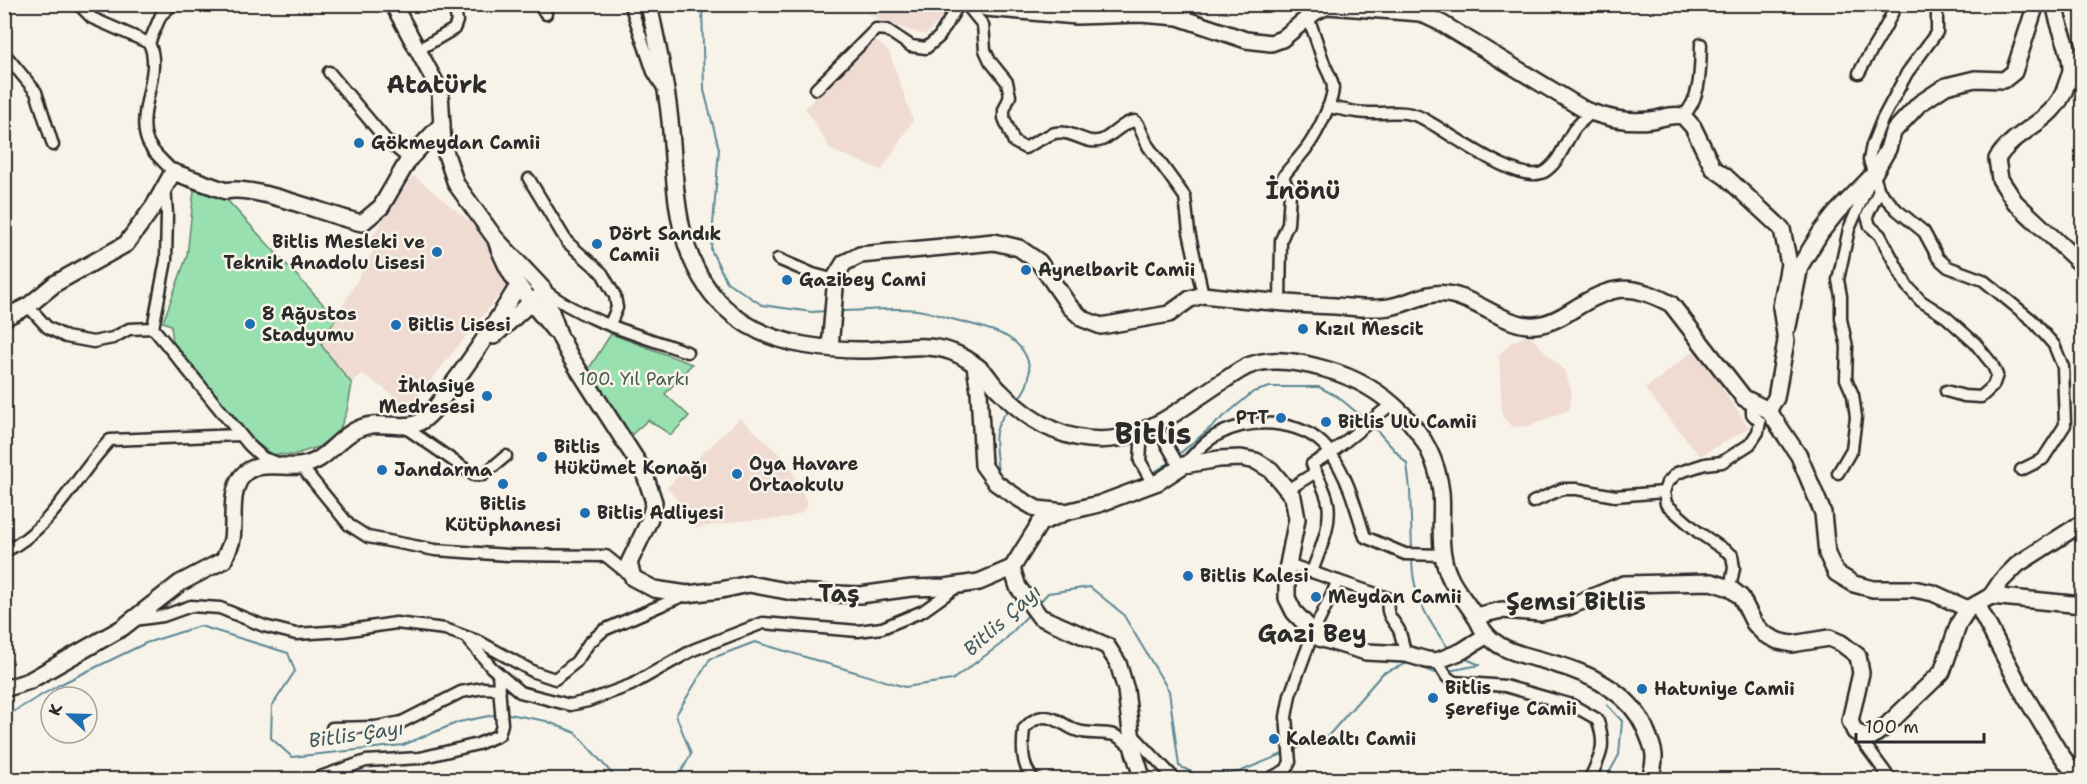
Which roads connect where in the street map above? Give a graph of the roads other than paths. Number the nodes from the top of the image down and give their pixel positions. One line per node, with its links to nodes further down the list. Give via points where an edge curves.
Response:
1 (78, 4): 18 (street, via 92,18)
2 (173, 4): 18 (street, via 161,15)
3 (393, 4): 20 (street)
4 (454, 4): 20 (street, via 454,29)
5 (538, 4): 16 (street)
6 (630, 4): 25 (street, via 653,72)
7 (649, 4): 25 (street)
8 (959, 4): 24 (street, via 939,37 926,48 911,46 886,30 876,29)
9 (966, 4): 44 (street, via 983,25 990,61 1007,82 1010,96 1004,118 1014,142 1024,148 1055,133 1100,141 1128,123 1138,124 1148,146 1185,197)
10 (976, 4): 17 (street, via 1076,16 1178,17 1246,40 1271,43)
11 (1896, 4): 23 (street)
12 (1937, 4): 33 (street, via 1937,32 1907,73 1872,145 1869,160)
13 (2036, 4): 33 (street, via 2014,72 2004,80 1975,79 1946,86 1919,104 1893,132)
14 (2055, 4): 39 (street, via 2071,70 2063,98 2052,113 2005,146 1997,159 2000,179 2015,202)
15 (1327, 5): 17 (street); 27 (street, via 1420,13)
16 (546, 14)
17 (1308, 18): 26 (street, via 1333,86)
18 (149, 43): 32 (street, via 151,83 146,139)
19 (1701, 44): 28 (street, via 1695,98)
20 (418, 50): 29 (street, via 440,91)
21 (4, 53): 30 (street, via 36,92)
22 (329, 72): 31 (street, via 386,140)
23 (1859, 73)
24 (816, 89)
25 (666, 94): 53 (street, via 681,225 688,250 708,289 719,304 759,332 802,345)
26 (1328, 107): 27 (street, via 1368,113 1403,111 1514,171 1530,174 1543,173 1557,160 1574,129); 46 (street, via 1302,155 1283,177 1290,193 1288,224 1281,240)
27 (1593, 112): 28 (street, via 1631,122 1671,114)
28 (1683, 116): 52 (street, via 1693,127 1713,168 1782,229 1790,264 1781,308)
29 (442, 124): 31 (street); 37 (street, via 443,146 456,184)
30 (53, 145)
31 (409, 159): 32 (street, via 381,207 362,223 279,199 234,189 226,191)
32 (173, 172): 35 (street)
33 (1873, 175): 36 (street); 52 (street, via 1826,225 1800,266); 71 (street, via 1849,229 1838,280 1847,347 1846,379 1856,417 1852,448)
34 (529, 179): 49 (street, via 567,242 602,273 615,296 617,308)
35 (165, 185): 47 (street, via 126,244 56,283); 50 (street, via 166,260)
36 (1879, 191): 57 (street, via 1867,216 1906,286 1975,343 1997,375 1993,386 1981,397); 69 (street, via 1924,232 1938,258 1948,267 1983,280 2032,320 2054,345 2063,367 2065,425 2043,459)
37 (495, 238): 40 (street); 42 (street)
38 (778, 259): 41 (street)
39 (2082, 265)
40 (531, 275): 42 (street); 43 (street)
41 (835, 280): 44 (street, via 844,263 860,255 994,242 1020,248 1039,262 1070,307 1083,319 1101,326 1169,314); 53 (street)
42 (518, 286): 45 (street); 54 (street)
43 (543, 289): 45 (street); 49 (street, via 559,302); 51 (street)
44 (1203, 295): 46 (street)
45 (531, 302): 51 (street); 54 (street)
46 (1281, 304): 58 (street, via 1390,307 1445,293 1466,298 1515,322 1536,325 1561,318 1593,297 1614,289 1636,290 1671,304 1738,391)
47 (28, 306): 48 (street); 50 (street, via 47,327 66,337 93,342 113,338 129,329)
48 (4, 318)
49 (610, 324): 55 (street)
50 (153, 328): 63 (street)
51 (560, 337): 85 (street, via 644,472 654,502 629,563)
52 (1786, 341): 60 (street, via 1776,398)
53 (830, 348): 56 (street, via 933,347 955,353)
54 (478, 350): 61 (street, via 434,410 418,423)
55 (687, 352)
56 (975, 366): 62 (street, via 1023,413 1047,428 1078,437 1119,438); 76 (street, via 983,465 996,483 1037,509)
57 (1946, 391)
58 (1752, 402): 60 (street); 74 (street, via 1752,414 1760,422 1750,444 1722,462 1677,474)
59 (1393, 403): 62 (street, via 1349,376 1303,363 1278,361 1248,366); 64 (street); 81 (street, via 1405,414 1435,462 1441,492)
60 (1768, 410): 90 (street, via 1798,456 1823,513 1827,554 1836,573 1873,589 1914,589)
61 (403, 426): 65 (street, via 474,475 483,475); 68 (street, via 376,423 355,430 325,456)
62 (1148, 427): 66 (street); 72 (street, via 1140,461)
63 (240, 435): 67 (street, via 263,458); 80 (street, via 110,440 45,523)
64 (1331, 453): 66 (street, via 1305,431 1272,423 1217,434); 70 (street, via 1312,464); 81 (street, via 1348,481 1365,537 1405,554)
65 (506, 456)
66 (1178, 462): 72 (street); 73 (street, via 1241,458 1256,461)
67 (285, 466): 68 (street); 93 (street, via 251,469 242,476 234,496 232,540 224,560 180,583)
68 (301, 466): 85 (street, via 349,525 368,537 435,550 606,556)
69 (2021, 470)
70 (1316, 472): 73 (street); 84 (street, via 1329,515)
71 (1838, 473)
72 (1150, 478): 76 (street, via 1099,504)
73 (1289, 489): 82 (street, via 1297,519)
74 (1664, 492): 75 (street, via 1615,496 1562,489); 88 (street, via 1666,504 1732,555)
75 (1533, 502)
76 (1066, 512): 83 (street, via 1040,523)
77 (2082, 523): 79 (street)
78 (2082, 535): 79 (street)
79 (2058, 538): 90 (street, via 2018,564)
80 (4, 552)
81 (1443, 555): 92 (street, via 1454,588)
82 (1288, 564): 84 (street); 94 (street, via 1287,598)
83 (1012, 568): 87 (street); 103 (street, via 1018,587 1040,617 1107,646 1118,663 1126,690)
84 (1311, 572): 86 (street)
85 (633, 578): 89 (street, via 654,589)
86 (1338, 581): 94 (street); 97 (street, via 1388,598 1391,621 1399,630)
87 (959, 586): 89 (street, via 860,596 792,592 749,584); 99 (street, via 923,610 882,628 858,631 763,623 693,650 631,685 570,705 520,692)
88 (1730, 588): 92 (street, via 1711,582 1624,584 1568,607 1541,613 1502,610); 104 (street, via 1741,597 1764,634 1792,644 1829,638 1858,656 1861,673 1850,721)
89 (687, 594): 96 (street, via 604,630 555,679)
90 (1979, 603): 91 (street); 104 (street, via 1959,623 1942,672 1870,738); 114 (street, via 2025,696)
91 (2082, 605)
92 (1475, 616): 95 (street)
93 (132, 621): 96 (street, via 191,606 220,608 296,634 343,632 396,623 446,629); 100 (street, via 29,681)
94 (1313, 633): 97 (street, via 1366,652); 110 (street, via 1286,717 1290,762 1286,770)
95 (1487, 635): 98 (street); 112 (street, via 1504,649 1581,673 1625,699 1642,720 1654,752 1656,762)
96 (467, 638): 99 (street)
97 (1406, 654): 98 (street, via 1427,660)
98 (1447, 659): 111 (street, via 1447,677 1454,682 1505,686 1572,705 1597,719 1604,742)
99 (498, 673): 101 (street)
100 (4, 689)
101 (500, 689): 102 (street, via 461,692 402,722); 106 (street, via 499,735 420,758 366,761)
102 (332, 728)
103 (1131, 732): 105 (street); 109 (street)
104 (1855, 732): 113 (street)
105 (1133, 749): 107 (street, via 1112,734 1074,730 1044,717 1024,729 1023,759); 108 (street)
106 (320, 777)
107 (1034, 780)
108 (1143, 780)
109 (1176, 780)
110 (1267, 780)
111 (1588, 780)
112 (1649, 780)
113 (1891, 780)
114 (2079, 780)

